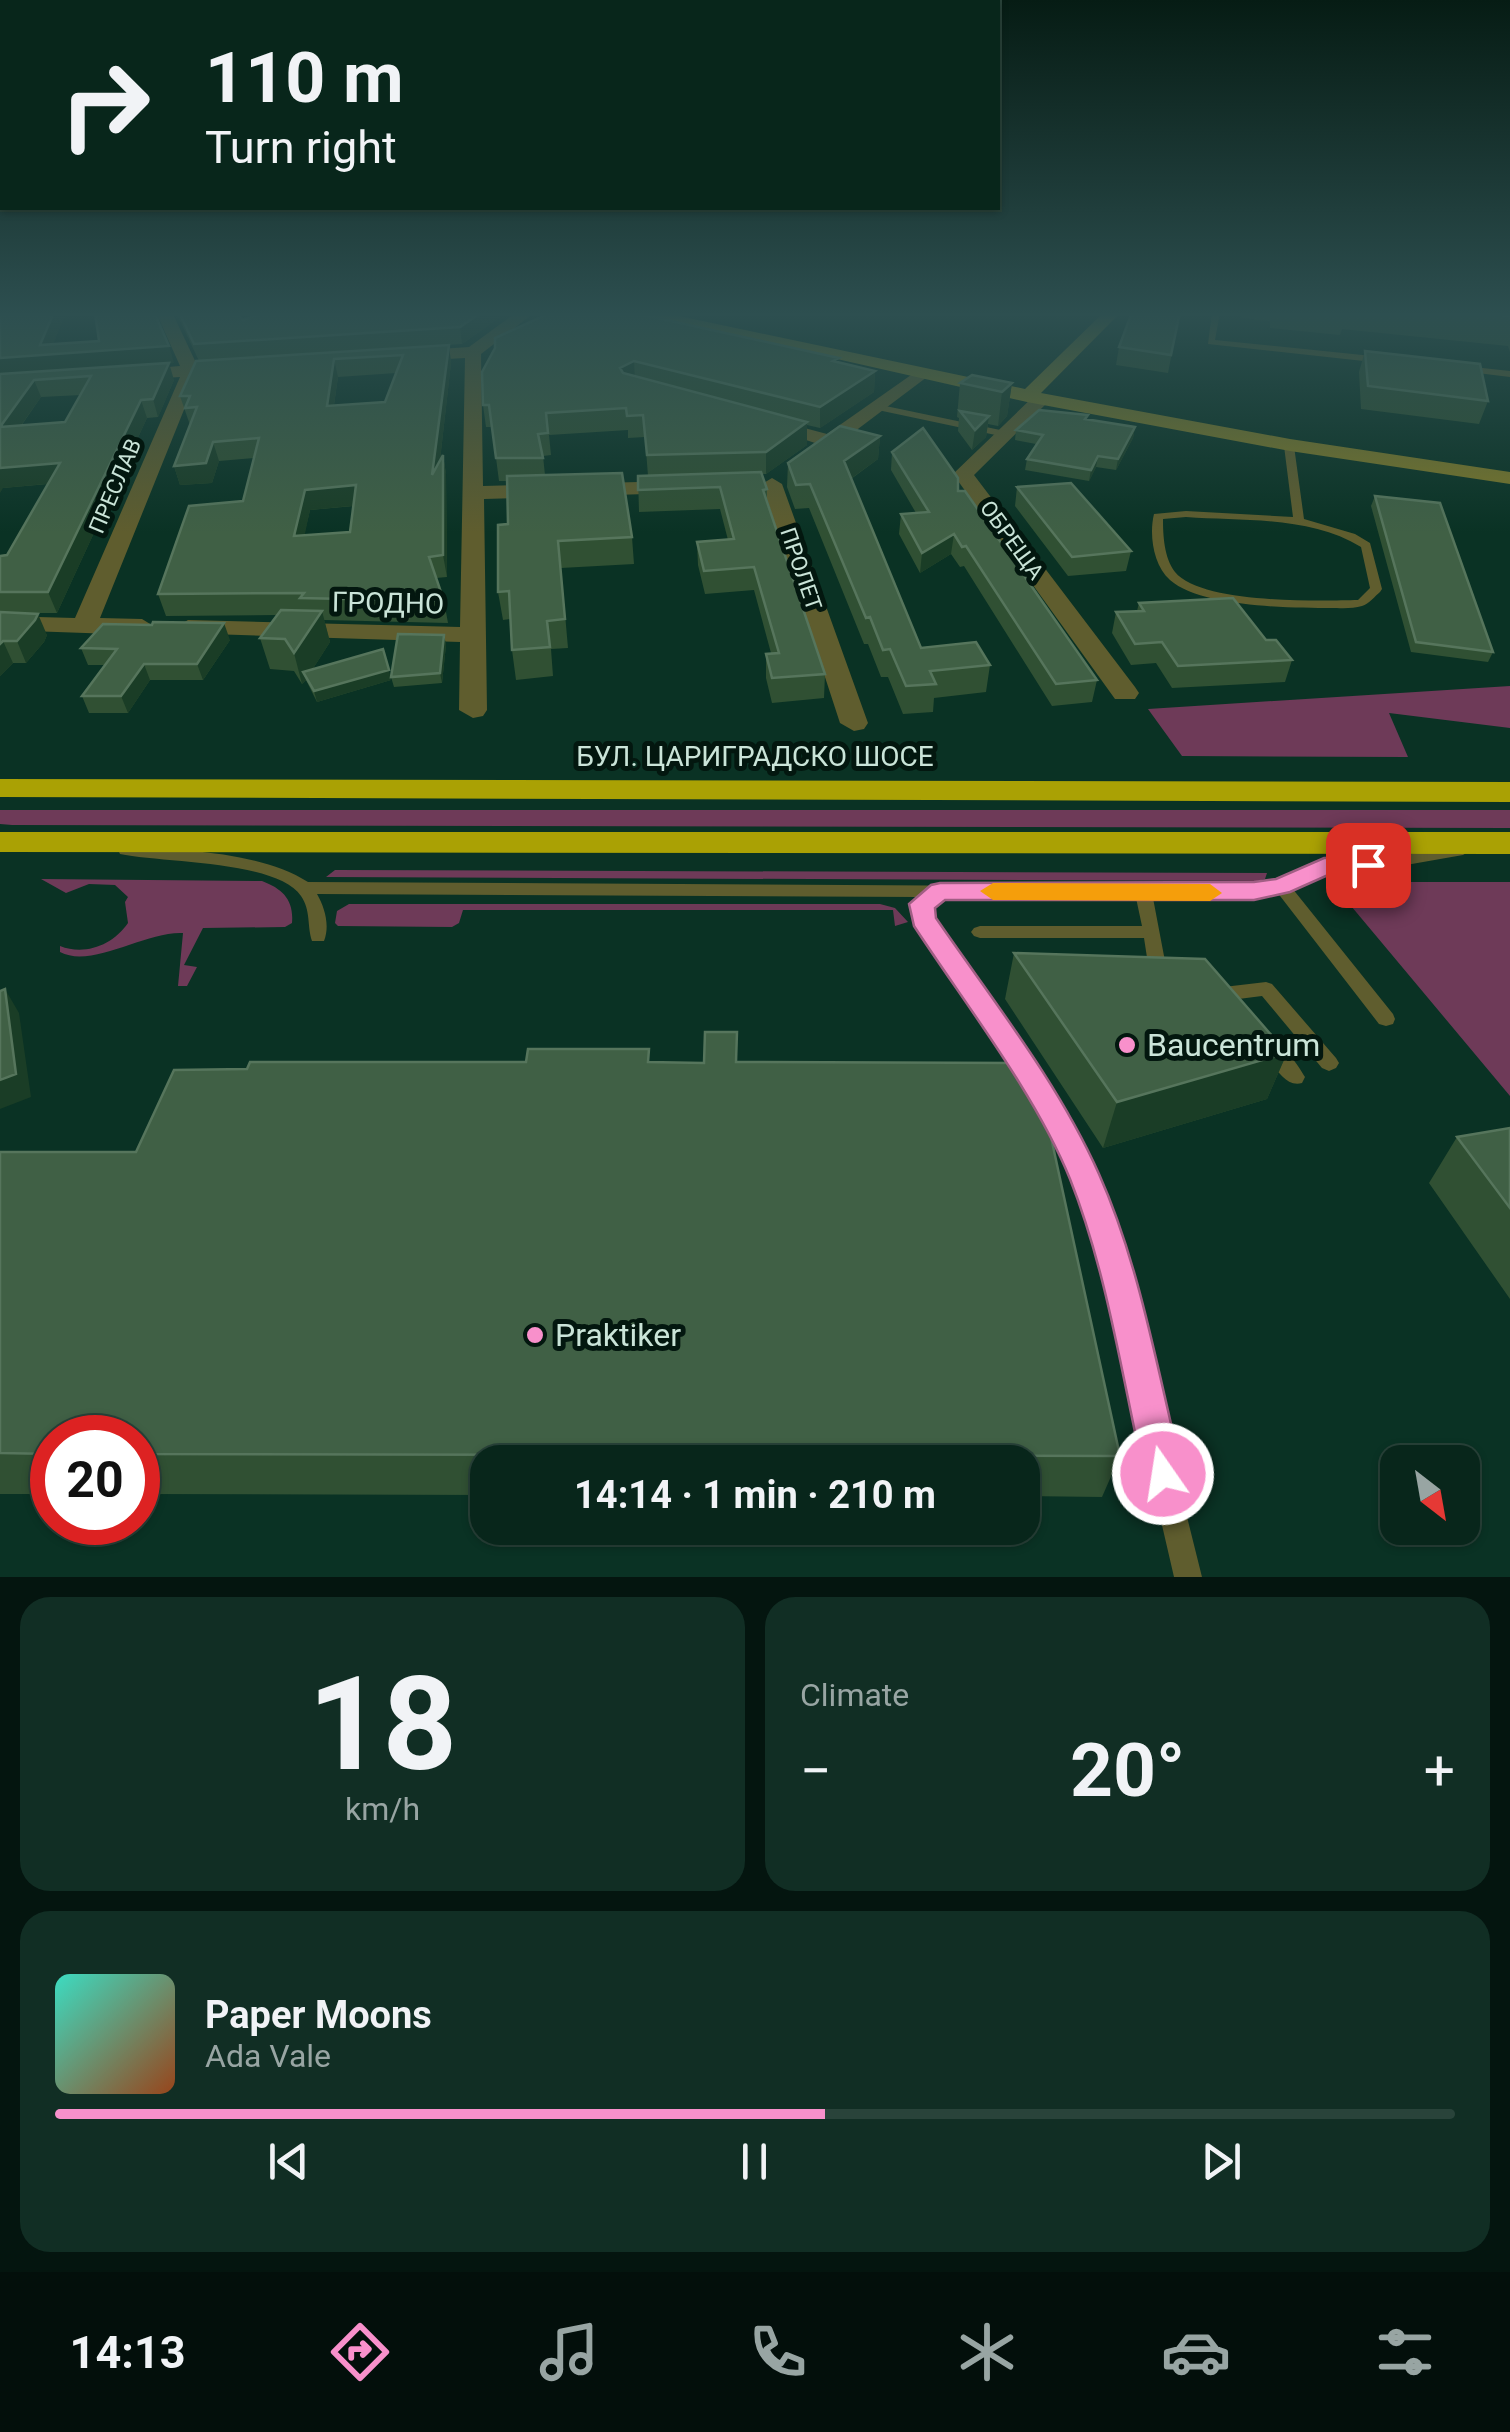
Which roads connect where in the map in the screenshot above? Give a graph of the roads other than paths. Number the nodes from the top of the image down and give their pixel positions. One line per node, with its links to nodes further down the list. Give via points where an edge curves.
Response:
1 (185, 386): 17 (street, ПРЕСЛАВ)
2 (473, 386): 14 (street)
3 (904, 386): 7 (street, ПРОЛЕТ)
4 (978, 386): 6 (main road)
5 (1045, 386): 6 (main road)
6 (1034, 398): 9 (street, ОБРЕЩА); 11 (main road)
7 (876, 407): 9 (lane); 10 (street, ПРОЛЕТ)
8 (741, 418): 10 (street)
9 (1005, 434): 19 (street, ОБРЕЩА, via 963,474)
10 (830, 440): 21 (street, ПРОЛЕТ, via 778,476)
11 (1290, 446): 12 (main road); 15 (lane)
12 (1510, 478)
13 (692, 486): 14 (street)
14 (473, 494): 18 (street)
15 (1298, 521): 15 (lane, via 1366,545 1376,588 1361,603 1213,594 1186,586 1170,574 1157,537 1158,516)
16 (0, 623): 17 (street, ГРОДНО)
17 (84, 626): 18 (street, ГРОДНО)
18 (475, 636): 20 (street)
19 (1125, 693)
20 (473, 710)
21 (854, 724)
22 (0, 788): 23 (highway, БУЛ. ЦАРИГРАДСКО ШОСЕ)
23 (1510, 792)
24 (0, 842): 25 (highway)
25 (62, 842): 26 (highway); 28 (lane, via 252,867 278,872)
26 (1509, 843): 27 (lane, via 1389,863 1324,866)
27 (1281, 886): 30 (lane); 36 (lane)
28 (304, 888): 29 (lane); 33 (lane, via 316,910)
29 (940, 891): 30 (lane); 40 (lane, via 920,910 1059,1123 1106,1236)
30 (1143, 892): 32 (lane)
31 (980, 932): 32 (lane)
32 (1152, 932): 34 (lane)
33 (318, 938)
34 (1158, 979)
35 (1203, 991): 38 (lane, via 1232,1001 1266,989)
36 (1386, 1020)
37 (1261, 1036): 39 (lane)
38 (1329, 1062)
39 (1296, 1077)
40 (1188, 1577)

